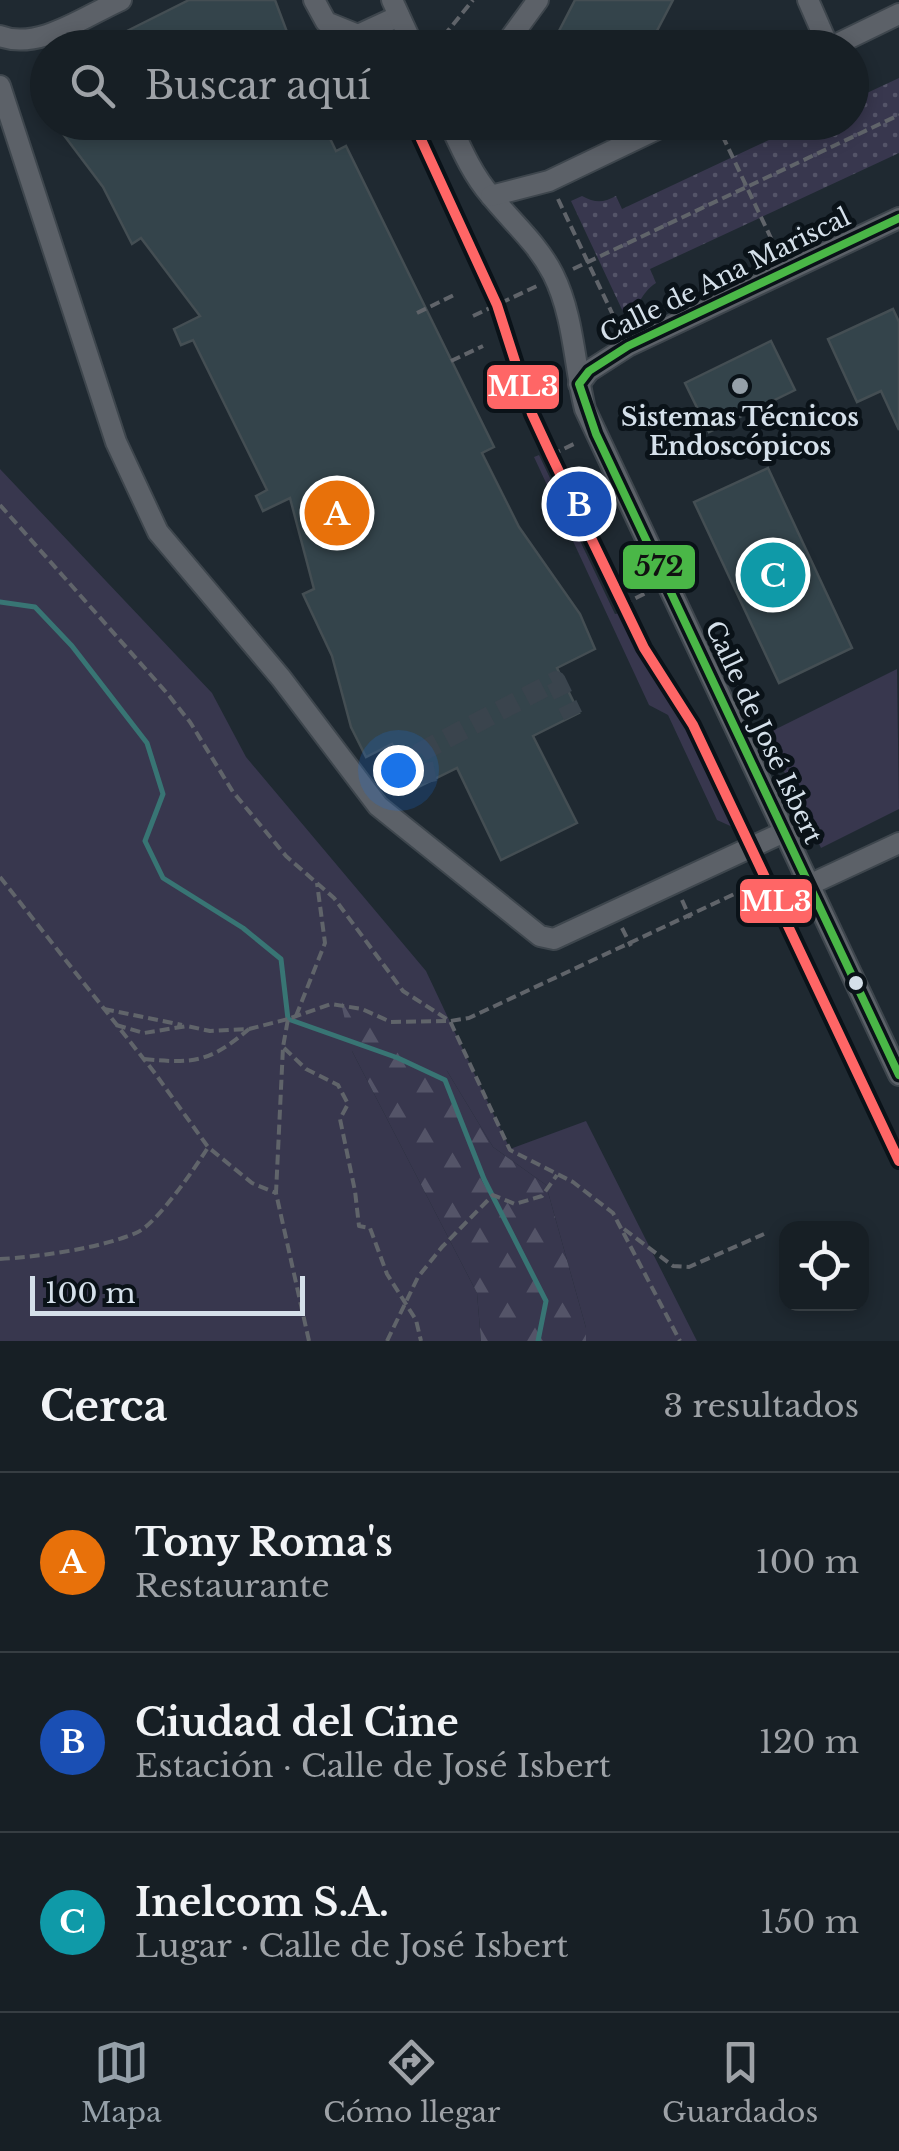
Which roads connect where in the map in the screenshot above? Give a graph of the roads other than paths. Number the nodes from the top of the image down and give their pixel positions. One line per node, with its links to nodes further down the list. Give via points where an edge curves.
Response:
1 (121, 0): 7 (street)
2 (314, 0): 8 (street, via 326,22)
3 (538, 0): 10 (street)
4 (808, 0): 11 (street)
5 (396, 8): 9 (street)
6 (899, 14): 12 (street)
7 (55, 30)
8 (346, 30)
9 (365, 30)
10 (516, 30)
11 (821, 30)
12 (866, 30)
13 (0, 36): 14 (street)
14 (30, 40)
15 (0, 86): 21 (street, via 27,151 116,442 158,532 378,806 540,936 554,939)
16 (460, 140): 18 (street, Calle de José Isbert)
17 (634, 140): 18 (street, via 549,181)
18 (491, 196): 20 (street, Calle de José Isbert, via 524,230 554,278)
19 (899, 218): 20 (street, Calle de Ana Mariscal, via 628,346)
20 (579, 384): 21 (street, Calle de José Isbert, via 596,434)
21 (784, 832): 23 (street, Calle de José Isbert)
22 (897, 850): 23 (street)
23 (809, 885): 24 (street, Calle de José Isbert)
24 (899, 1075)

